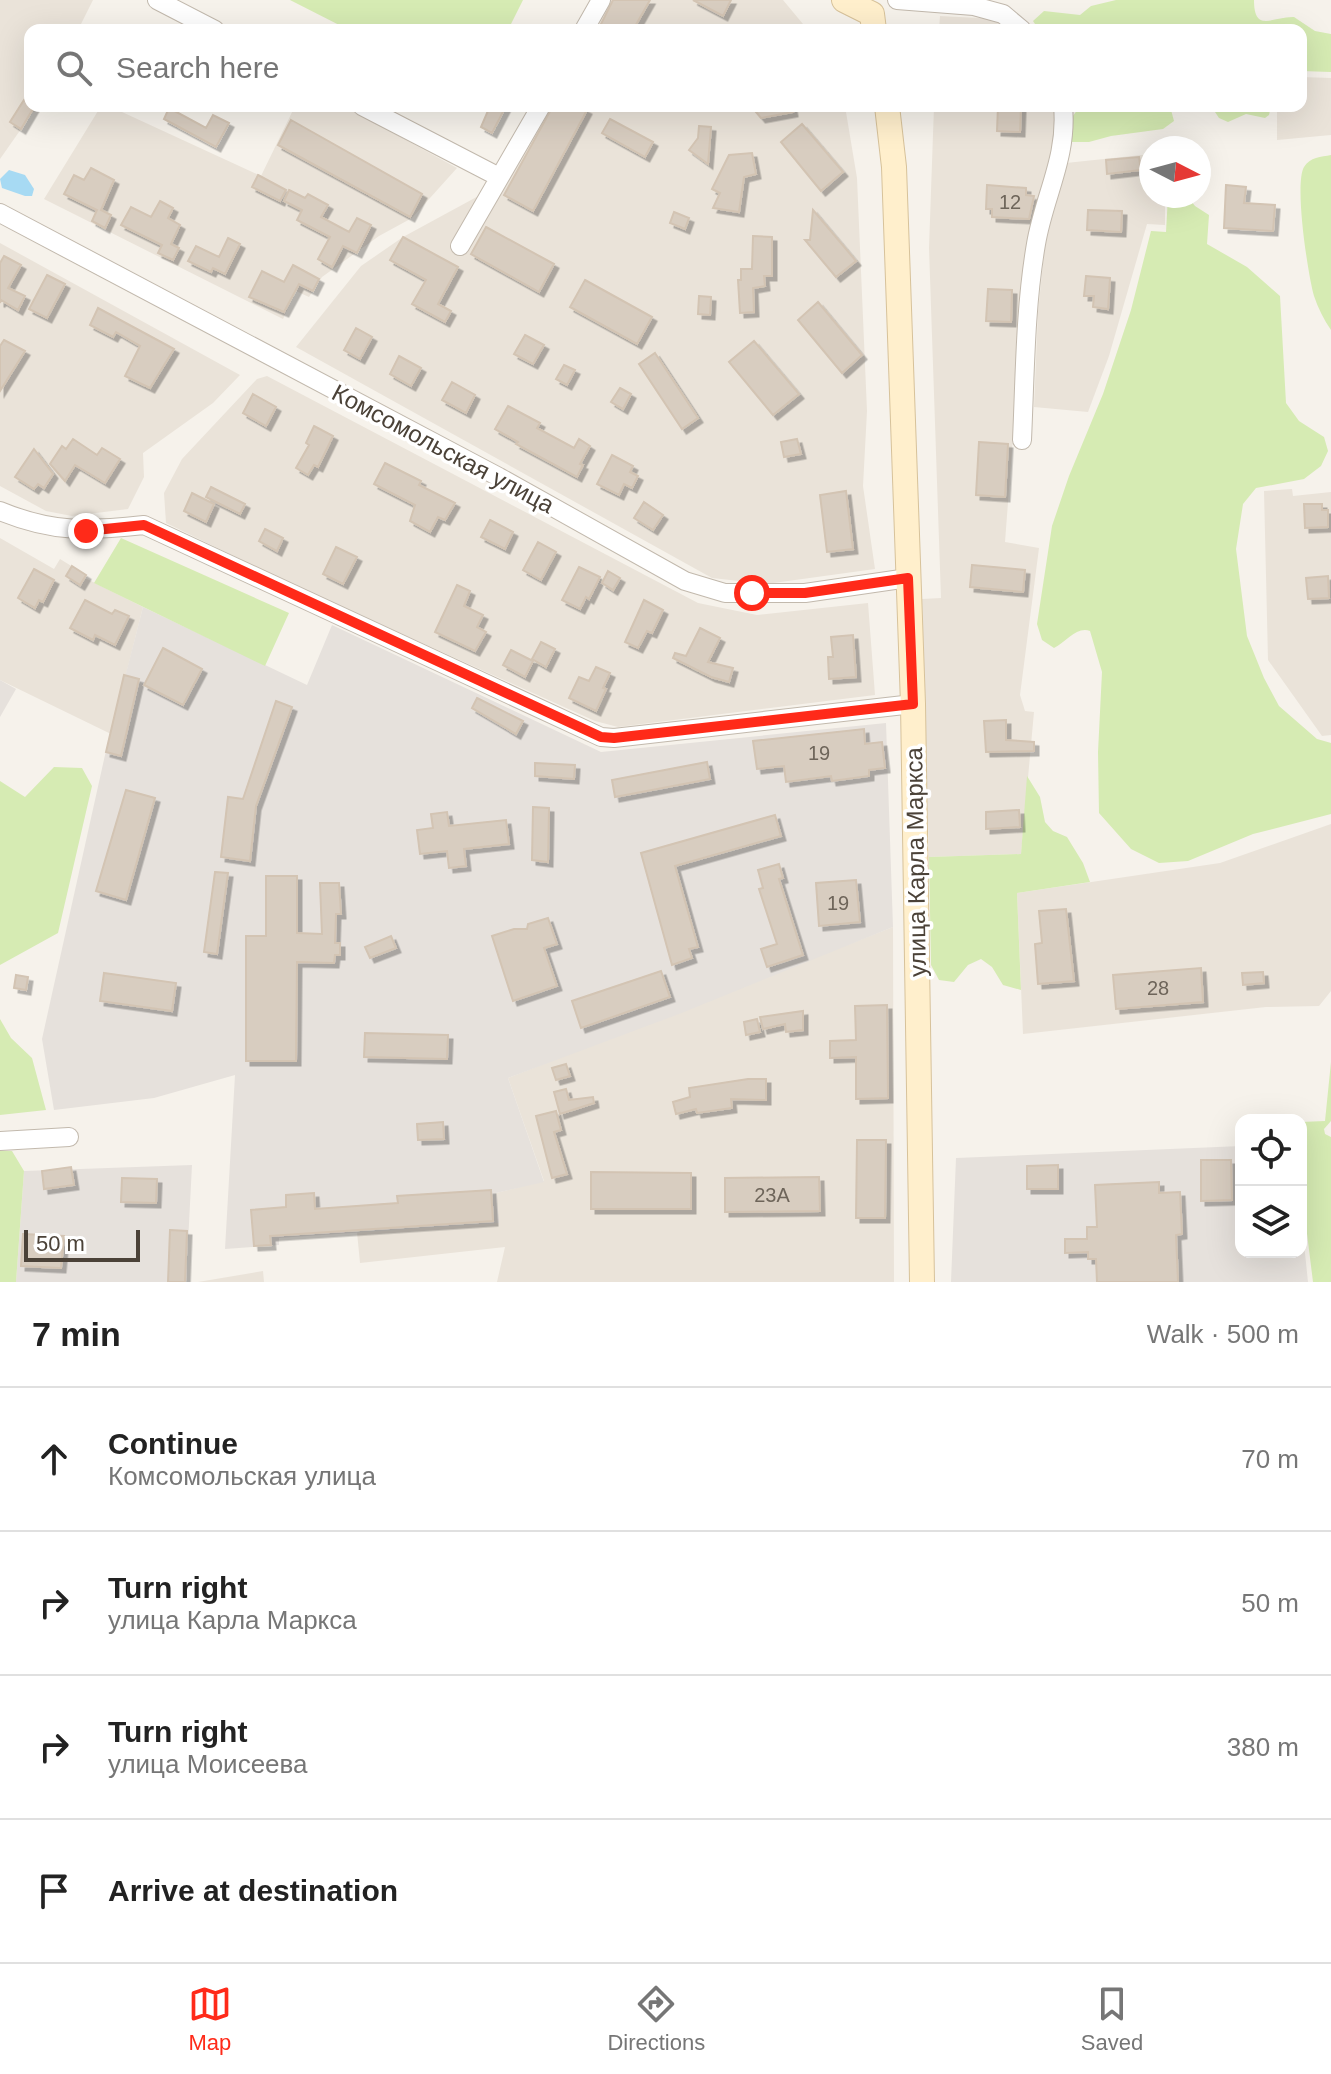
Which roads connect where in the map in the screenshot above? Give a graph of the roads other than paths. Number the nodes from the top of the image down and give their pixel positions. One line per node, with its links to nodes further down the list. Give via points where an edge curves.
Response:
1 (157, 0): 6 (street)
2 (601, 0): 7 (street)
3 (844, 0): 5 (street)
4 (897, 0): 8 (street, via 974,6 1003,14)
5 (877, 15)
6 (203, 24)
7 (587, 24)
8 (1015, 24)
9 (374, 112): 13 (street)
10 (537, 112): 13 (street)
11 (888, 112): 18 (street, улица Карла Маркса)
12 (1063, 112): 16 (street, via 1056,178 1036,243)
13 (499, 177): 15 (street)
14 (0, 213): 18 (street, Комсомольская улица, via 685,581 725,593 805,593)
15 (460, 246)
16 (1022, 440)
17 (0, 511): 19 (street, via 43,526 86,531 144,525 601,737)
18 (908, 578): 19 (street, улица Карла Маркса)
19 (913, 704): 22 (street, улица Карла Маркса)
20 (69, 1137): 21 (street)
21 (0, 1141)
22 (922, 1282)

